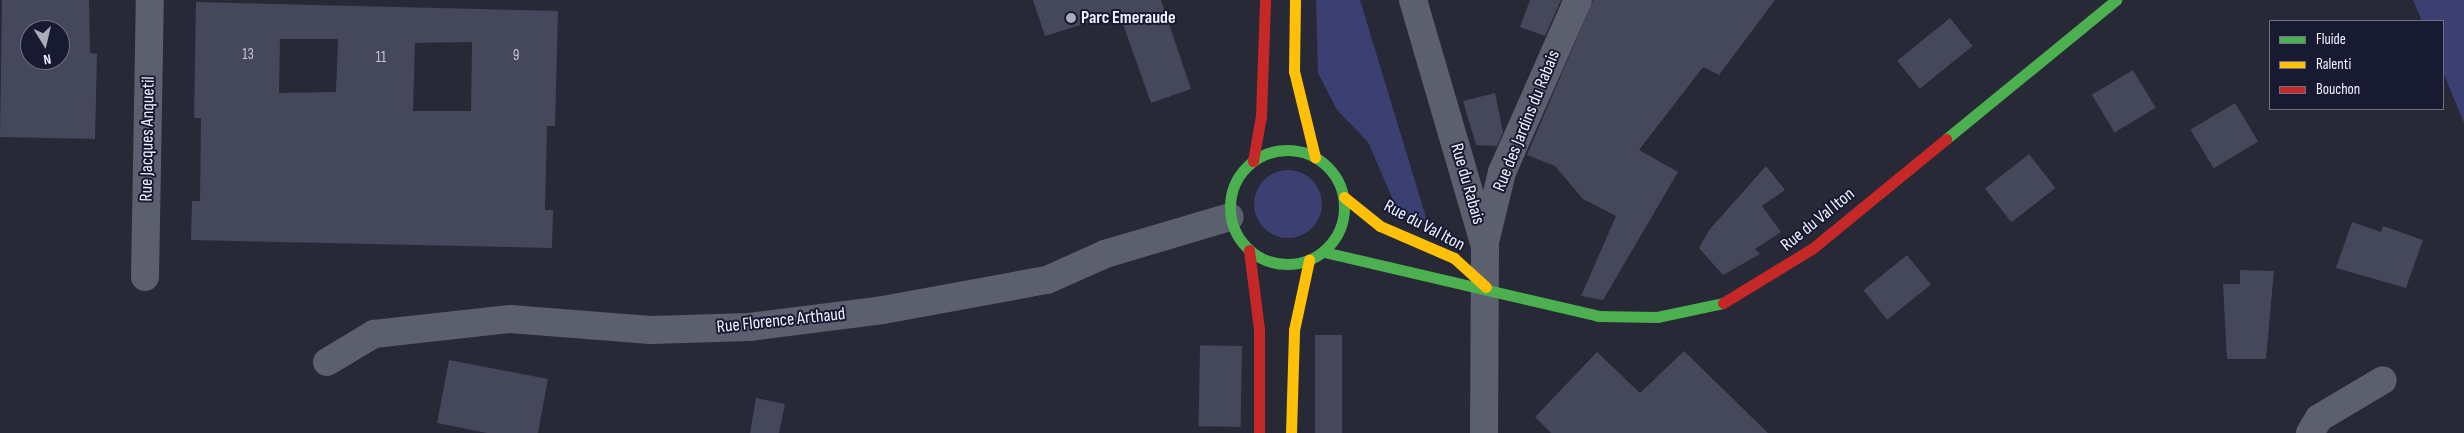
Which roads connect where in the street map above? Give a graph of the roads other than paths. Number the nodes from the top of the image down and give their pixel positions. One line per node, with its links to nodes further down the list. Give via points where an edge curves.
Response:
1 (150, 0): 15 (street, Rue Jacques Anquetil)
2 (1265, 0): 8 (main road, via 1261,116)
3 (1295, 0): 7 (main road, via 1294,71)
4 (1413, 0): 11 (street, Rue du Rabais)
5 (1578, 0): 11 (street, Rue des Jardins du Rabais, via 1502,172)
6 (2116, 0): 16 (main road, Rue du Val Iton, via 1813,248 1729,302 1657,317 1620,318)
7 (1315, 157): 8 (main road, via 1294,150 1272,151); 9 (main road, via 1334,173)
8 (1253, 161): 10 (main road, via 1236,182)
9 (1344, 197): 13 (main road, via 1344,217); 16 (main road, Rue du Val Iton, via 1380,226 1454,258)
10 (1230, 217): 12 (main road); 17 (street, Rue Florence Arthaud, via 1105,254 1046,280 883,310 749,327 651,330 510,320 374,334)
11 (1485, 246): 16 (street, Rue du Rabais)
12 (1249, 250): 14 (main road, via 1267,261 1288,265); 19 (main road, via 1259,329)
13 (1324, 252): 14 (main road); 16 (main road, Rue du Val Iton)
14 (1309, 260): 20 (main road, via 1294,330)
15 (145, 277)
16 (1486, 287): 21 (street, Rue du Rabais)
17 (327, 362)
18 (2383, 380): 22 (street, via 2319,418)
19 (1259, 433)
20 (1291, 433)
21 (1484, 433)
22 (2310, 433)

